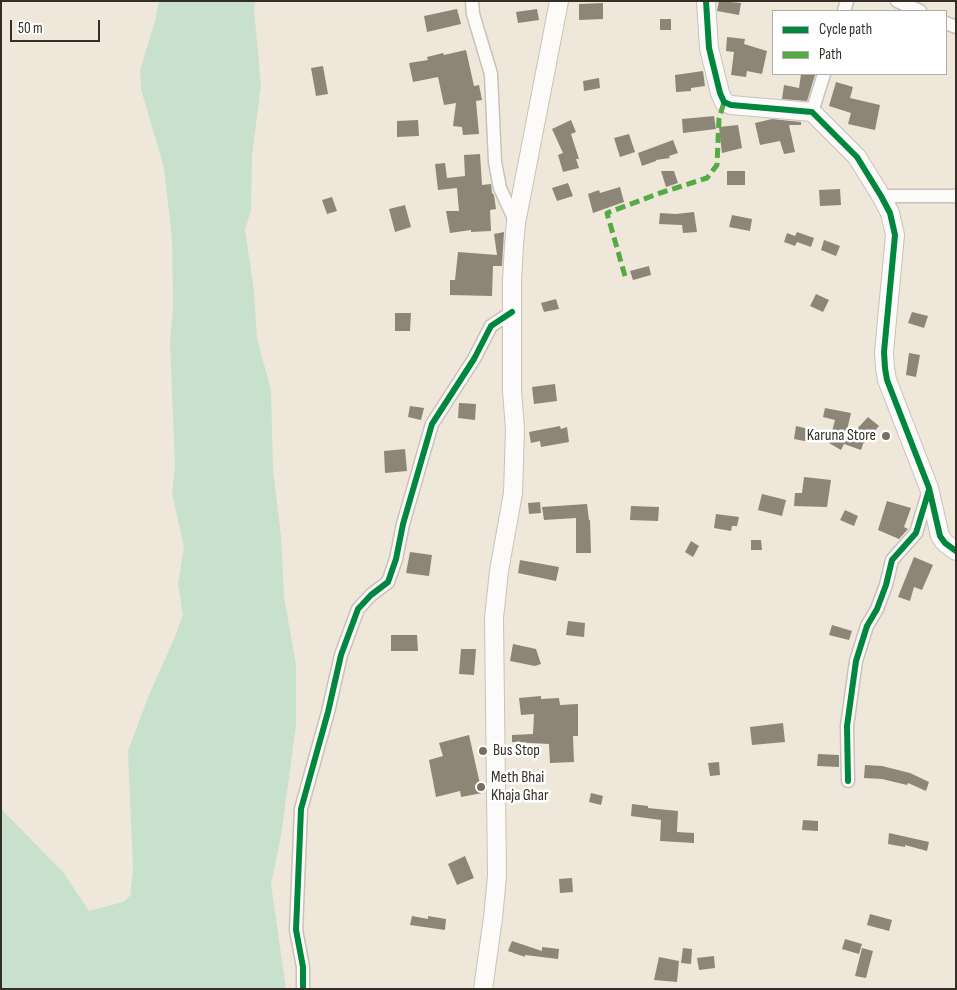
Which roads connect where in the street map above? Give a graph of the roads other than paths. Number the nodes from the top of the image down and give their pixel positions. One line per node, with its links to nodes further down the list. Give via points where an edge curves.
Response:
1 (472, 1): 10 (street, via 491,74 500,188)
2 (559, 1): 10 (main road)
3 (706, 1): 7 (main road, via 709,48 724,102)
4 (897, 1): 5 (street)
5 (918, 10)
6 (824, 75): 7 (street)
7 (812, 112): 8 (main road, via 857,157)
8 (881, 196): 9 (street); 12 (main road, via 895,235 885,368)
9 (956, 196)
10 (516, 224): 11 (main road)
11 (512, 312): 15 (street, via 491,326 470,367 432,424 388,582 358,609 341,655 301,809 296,930 303,967); 16 (main road, via 513,493 494,618 497,876)
12 (929, 488): 13 (main road, via 940,536); 14 (street, via 916,534 892,560 886,585 867,626 856,661 847,726)
13 (956, 551)
14 (848, 781)
15 (303, 989)
16 (483, 989)

